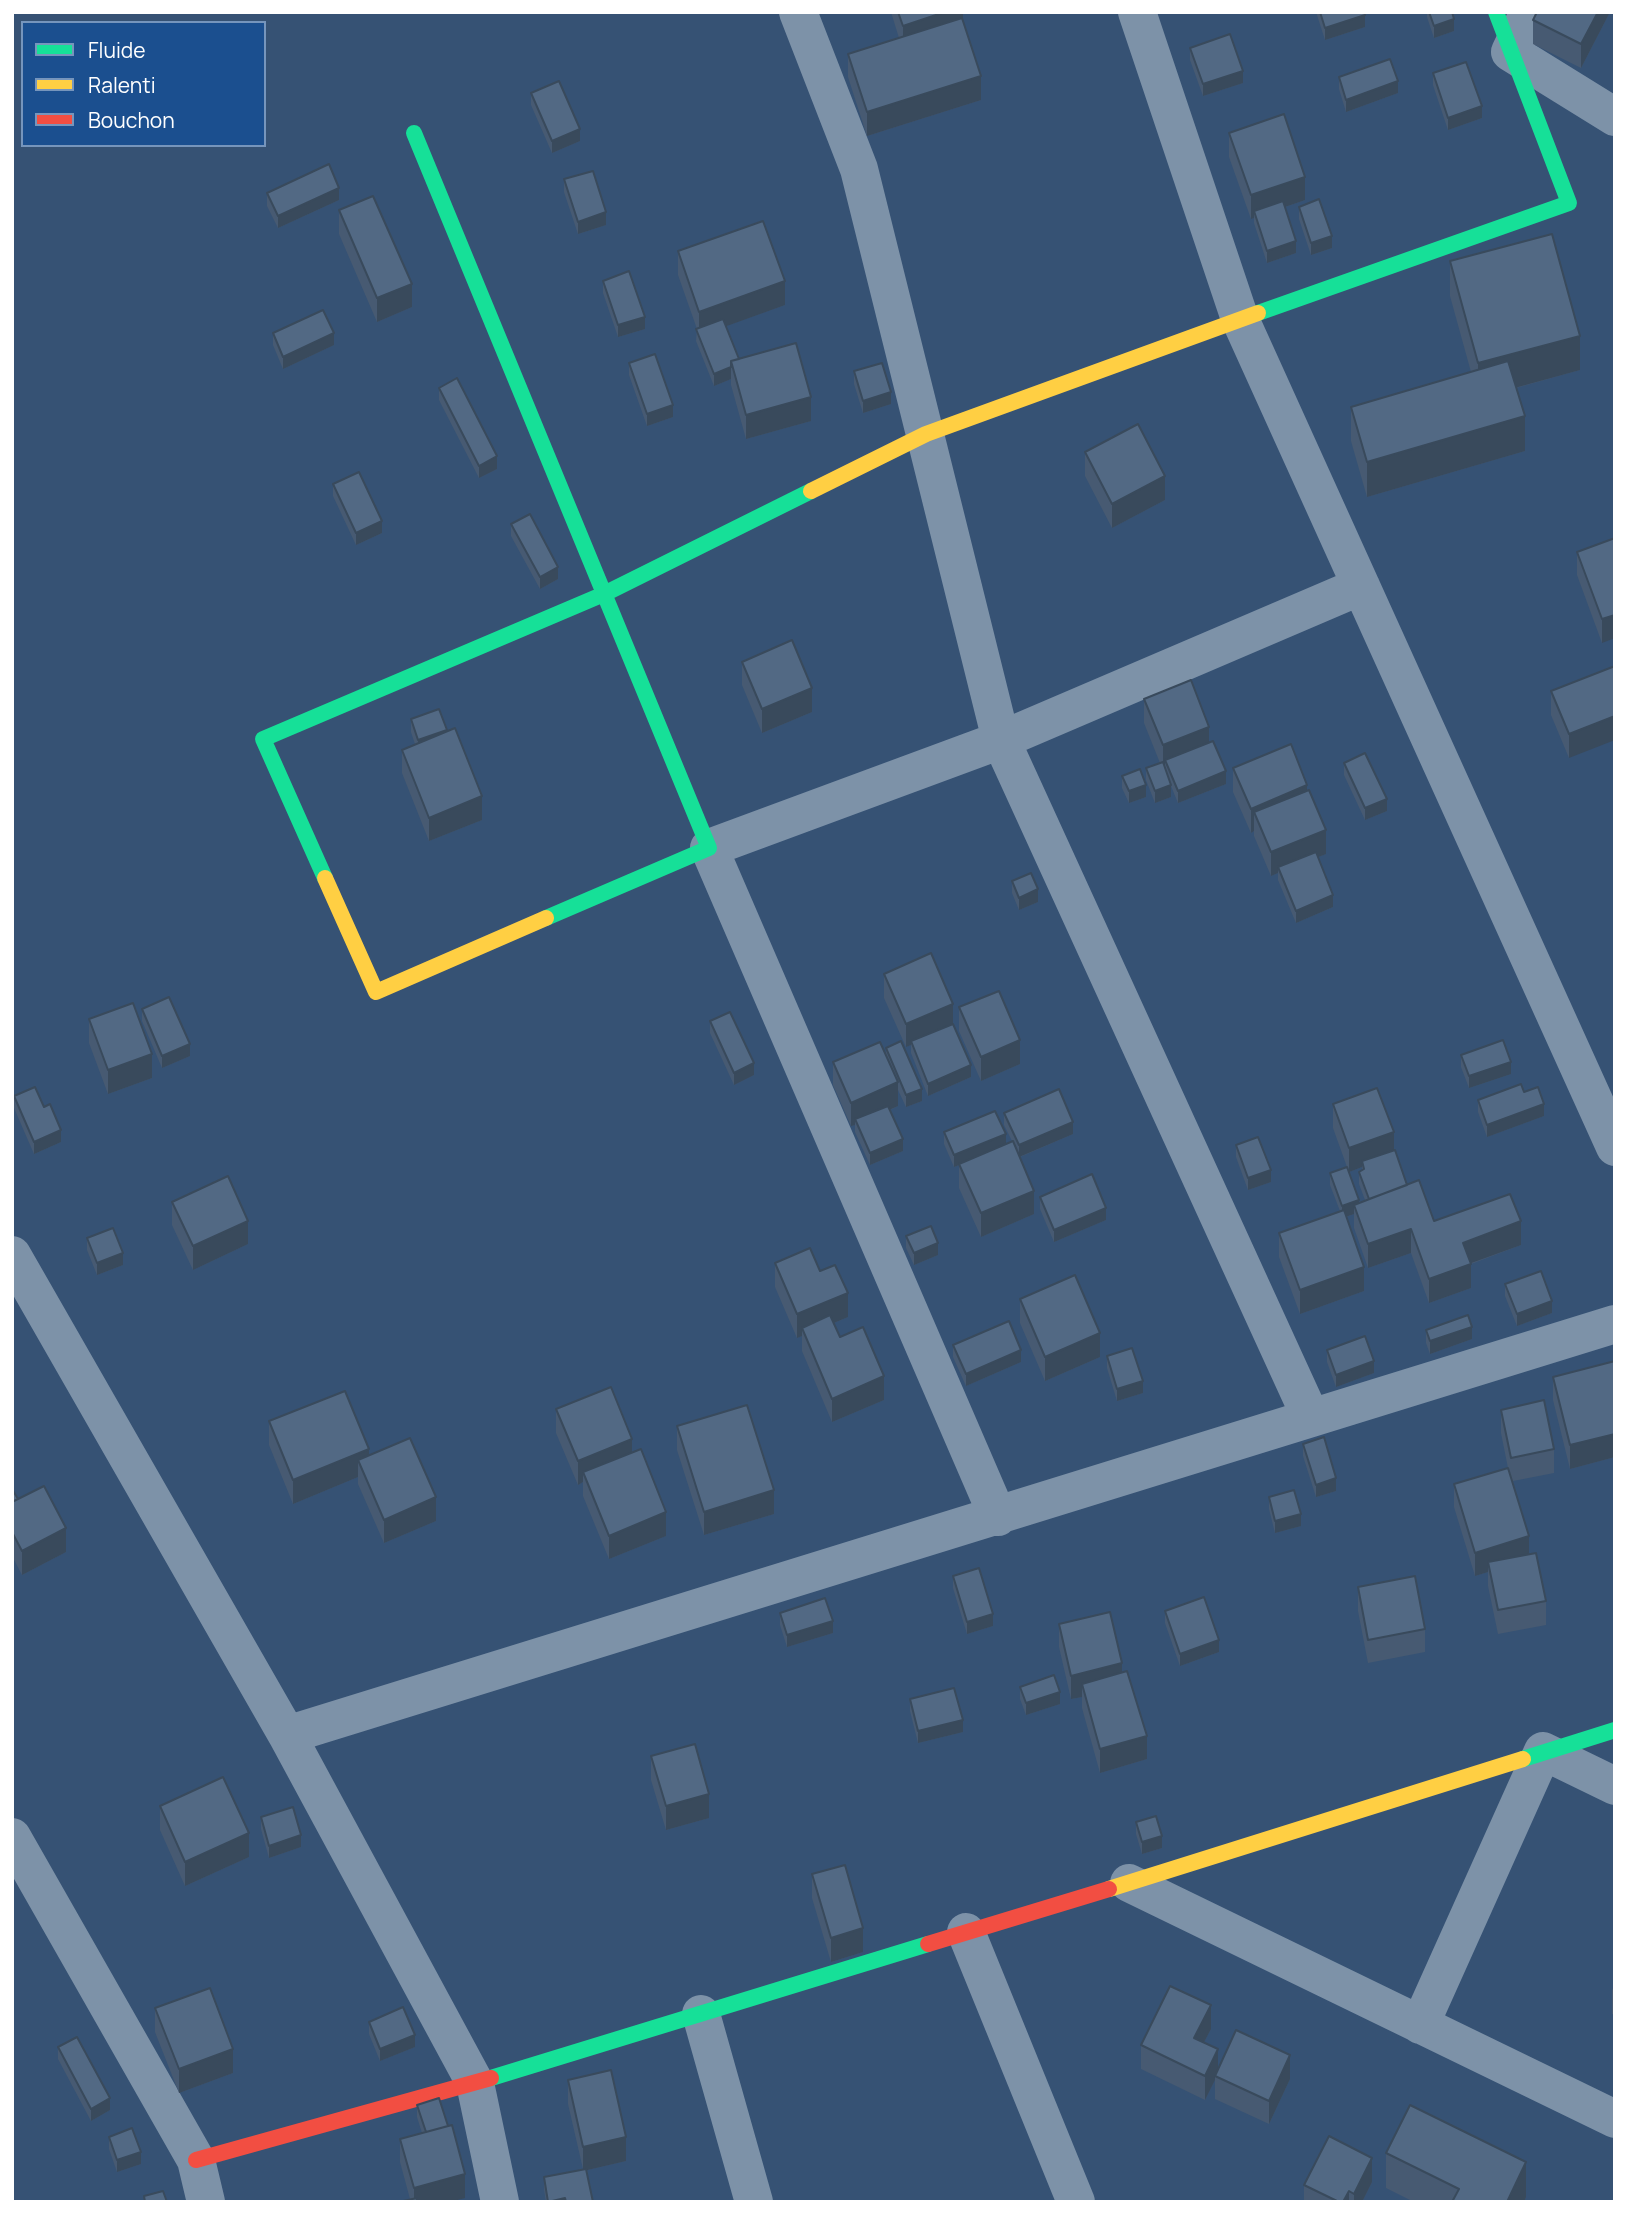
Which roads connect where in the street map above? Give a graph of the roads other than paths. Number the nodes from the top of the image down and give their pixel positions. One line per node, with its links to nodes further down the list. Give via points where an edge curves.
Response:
1 (798, 12): 9 (street, via 859,169)
2 (1137, 12): 8 (street)
3 (1496, 12): 5 (street)
4 (1529, 12): 5 (street)
5 (1510, 52): 6 (street); 8 (street, via 1569,203)
6 (1615, 117)
7 (414, 133): 11 (street)
8 (1240, 319): 9 (street); 10 (street)
9 (926, 434): 11 (street); 12 (street)
10 (1361, 586): 12 (street); 14 (street)
11 (604, 594): 13 (street); 13 (street, via 263,739 376,992)
12 (1002, 740): 13 (street); 17 (street)
13 (709, 848): 18 (street)
14 (1615, 1147)
15 (12, 1255): 20 (street)
16 (1615, 1324): 17 (street)
17 (1311, 1418): 18 (street)
18 (998, 1517): 20 (street)
19 (1615, 1730): 21 (street)
20 (287, 1735): 28 (street)
21 (1544, 1751): 22 (street); 24 (street); 27 (street)
22 (1615, 1786)
23 (12, 1837): 30 (street)
24 (1129, 1882): 25 (street); 27 (street)
25 (966, 1932): 26 (street); 34 (street)
26 (701, 2014): 28 (street); 33 (street)
27 (1420, 2025): 29 (street)
28 (475, 2083): 30 (street); 32 (street)
29 (1615, 2119)
30 (196, 2160): 31 (street)
31 (206, 2202)
32 (500, 2202)
33 (754, 2202)
34 (1076, 2202)

